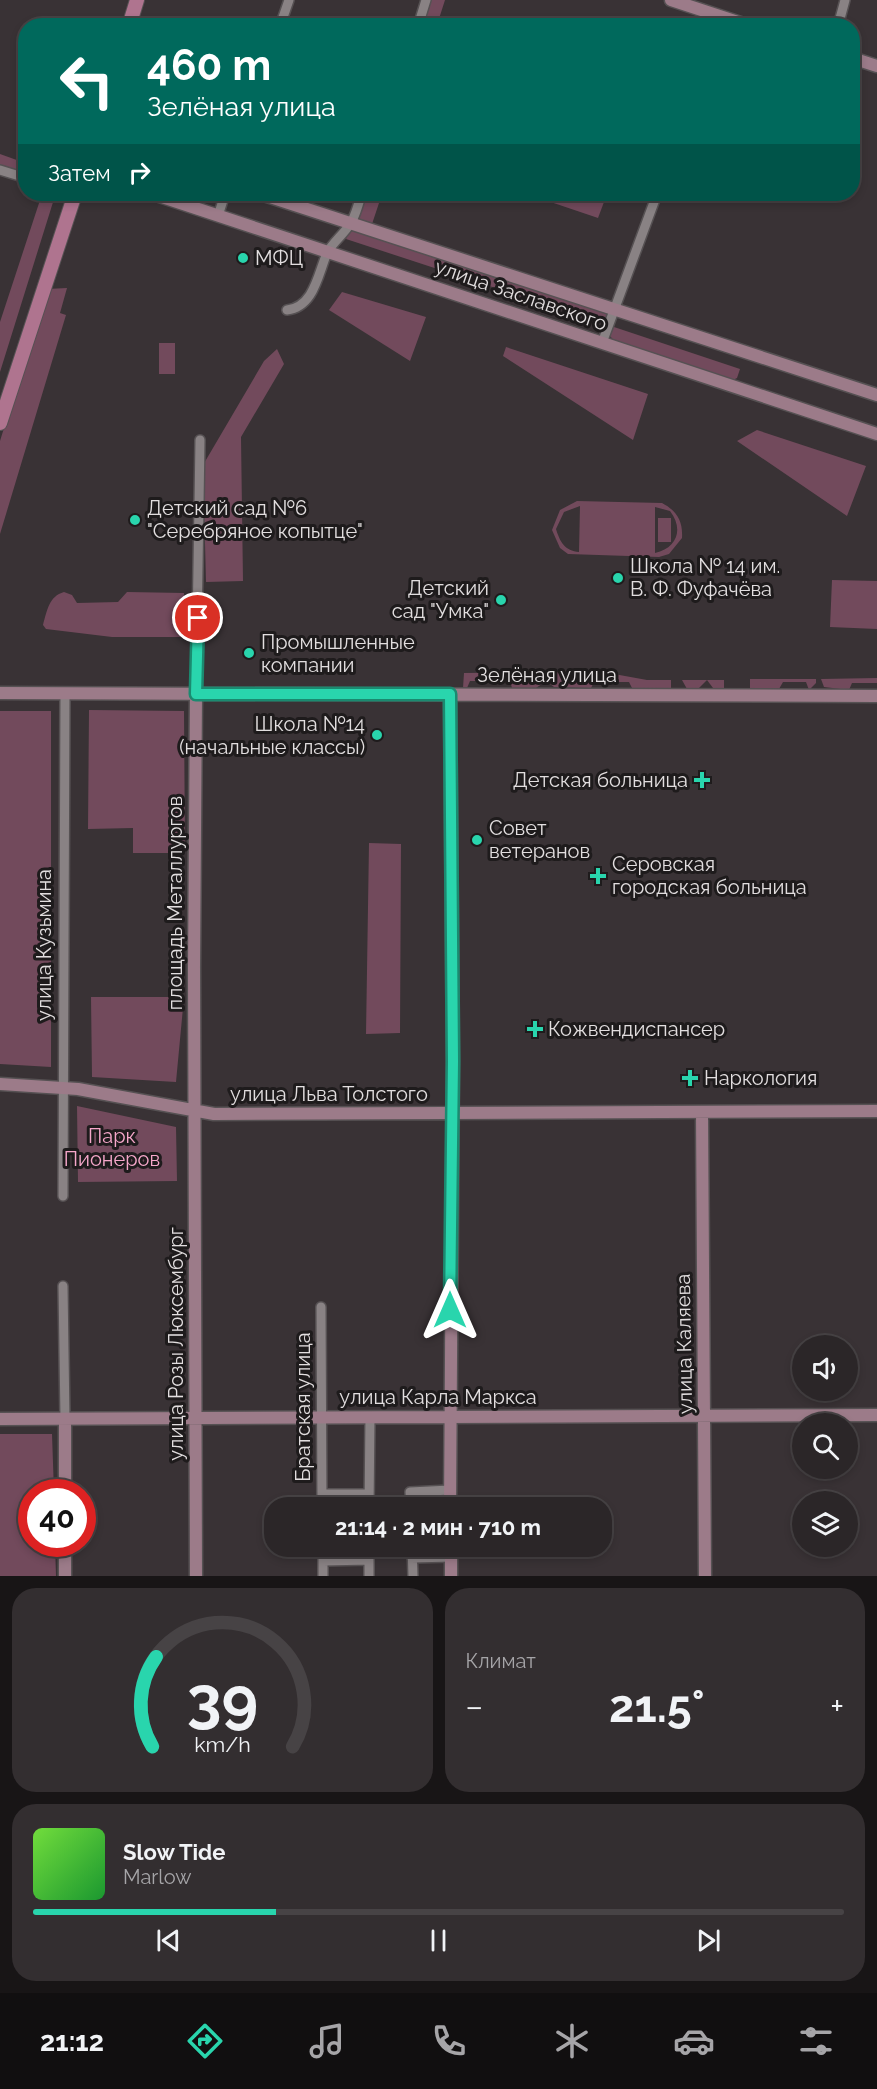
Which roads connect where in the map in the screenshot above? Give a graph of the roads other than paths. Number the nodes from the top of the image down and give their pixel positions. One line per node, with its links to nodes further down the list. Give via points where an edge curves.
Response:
1 (137, 0): 6 (main road)
2 (289, 0): 7 (street)
3 (426, 0): 8 (street)
4 (671, 0): 9 (street)
5 (845, 0): 10 (street)
6 (131, 18)
7 (283, 18)
8 (420, 18)
9 (708, 18)
10 (840, 18)
11 (860, 61): 12 (street)
12 (877, 66)
13 (0, 170): 14 (street)
14 (18, 176)
15 (71, 201): 28 (main road)
16 (174, 201): 21 (street, улица Заславского)
17 (223, 201): 21 (street)
18 (284, 201): 22 (street, улица Заславского)
19 (360, 201): 22 (street)
20 (654, 201): 24 (street)
21 (218, 216): 23 (street, улица Заславского)
22 (352, 222): 23 (street); 24 (street, улица Заславского)
23 (328, 251): 25 (street, via 307,300 297,309); 26 (street, улица Заславского)
24 (614, 307): 26 (street); 27 (street, улица Заславского)
25 (287, 310)
26 (602, 343): 29 (street, улица Заславского)
27 (877, 395)
28 (0, 423)
29 (877, 434)
30 (200, 440): 33 (street)
31 (0, 693): 32 (street, Зелёная улица)
32 (65, 693): 33 (street, Зелёная улица); 37 (street, улица Кузьмина)
33 (196, 694): 34 (street, Зелёная улица); 39 (street, площадь Металлургов)
34 (450, 694): 35 (street, Зелёная улица); 40 (street)
35 (877, 696)
36 (0, 1084): 37 (street, улица Льва Толстого)
37 (63, 1087): 39 (street, улица Льва Толстого); 42 (street, улица Кузьмина)
38 (877, 1111): 41 (street, улица Льва Толстого)
39 (195, 1112): 40 (street, улица Льва Толстого); 49 (street, улица Розы Люксембург)
40 (452, 1113): 41 (street, улица Льва Толстого); 46 (street)
41 (702, 1113): 47 (street, улица Каляева)
42 (63, 1196)
43 (63, 1287): 52 (street)
44 (321, 1307): 50 (street, Братская улица)
45 (877, 1415): 47 (street, улица Карла Маркса)
46 (450, 1416): 47 (street, улица Карла Маркса); 48 (street, улица Карла Маркса); 54 (street)
47 (704, 1416): 72 (street, улица Каляева)
48 (370, 1417): 50 (street, улица Карла Маркса); 56 (street)
49 (195, 1418): 50 (street, улица Карла Маркса); 52 (street, улица Карла Маркса); 67 (street, улица Розы Люксембург)
50 (321, 1418): 55 (street, Братская улица)
51 (0, 1419): 52 (street, улица Карла Маркса)
52 (65, 1419): 53 (street)
53 (65, 1479)
54 (450, 1490): 57 (street, via 410,1492); 58 (street)
55 (322, 1494): 56 (street)
56 (369, 1494)
57 (410, 1497)
58 (450, 1497)
59 (65, 1557): 66 (street)
60 (323, 1557): 65 (street)
61 (418, 1557): 63 (street)
62 (451, 1557): 71 (street)
63 (412, 1558): 70 (street)
64 (369, 1560): 65 (street); 69 (street)
65 (323, 1561): 68 (street)
66 (65, 1576)
67 (196, 1576)
68 (323, 1576)
69 (369, 1576)
70 (413, 1576)
71 (452, 1576)
72 (705, 1576)

